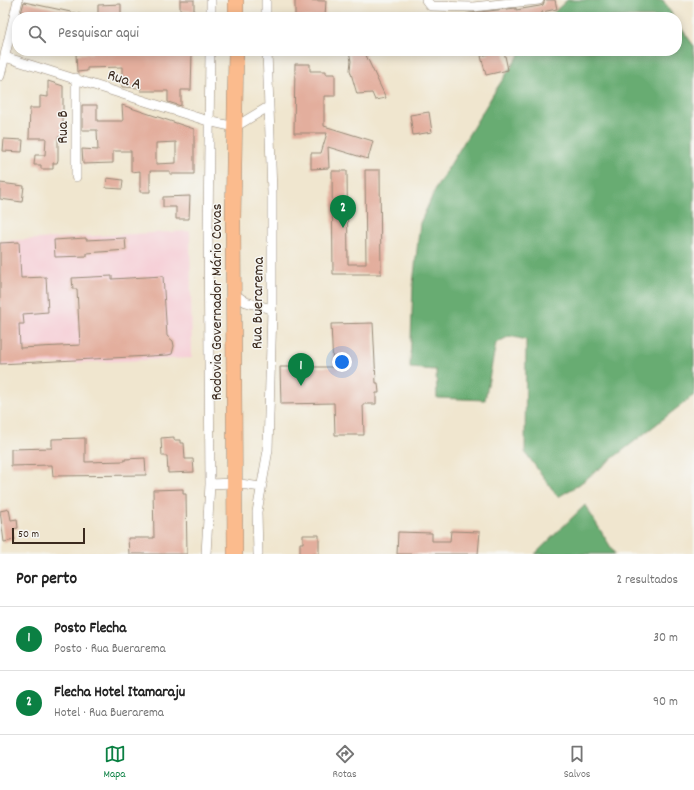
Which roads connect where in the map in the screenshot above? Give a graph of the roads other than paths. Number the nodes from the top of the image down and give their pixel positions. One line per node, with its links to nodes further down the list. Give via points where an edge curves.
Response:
1 (18, 0): 7 (street)
2 (212, 0): 8 (street)
3 (236, 0): 9 (highway)
4 (266, 0): 10 (street)
5 (426, 0): 6 (street, via 431,6 473,7)
6 (539, 0)
7 (15, 12)
8 (211, 12)
9 (236, 12)
10 (266, 12)
11 (12, 26): 15 (street)
12 (210, 56): 19 (street)
13 (236, 56): 20 (highway, Rodovia Governador Mário Covas)
14 (267, 56): 18 (street, Rua Buerarema)
15 (5, 57): 16 (street); 17 (street, Rua A)
16 (0, 76)
17 (76, 78): 19 (street, Rua A); 21 (street, Rua B)
18 (268, 107): 20 (street); 23 (street, Rua Buerarema, via 272,194)
19 (208, 121): 20 (street, Rua A); 25 (street)
20 (235, 127): 22 (highway, Rodovia Governador Mário Covas)
21 (76, 177)
22 (234, 294): 23 (street, via 251,304); 24 (highway, Rodovia Governador Mário Covas)
23 (272, 309): 26 (street, Rua Buerarema, via 268,450)
24 (234, 483): 25 (street); 26 (street); 28 (highway, Rodovia Governador Mário Covas)
25 (210, 484): 27 (street)
26 (261, 487): 29 (street, Rua Buerarema, via 256,512)
27 (206, 554)
28 (235, 554)
29 (258, 554)

